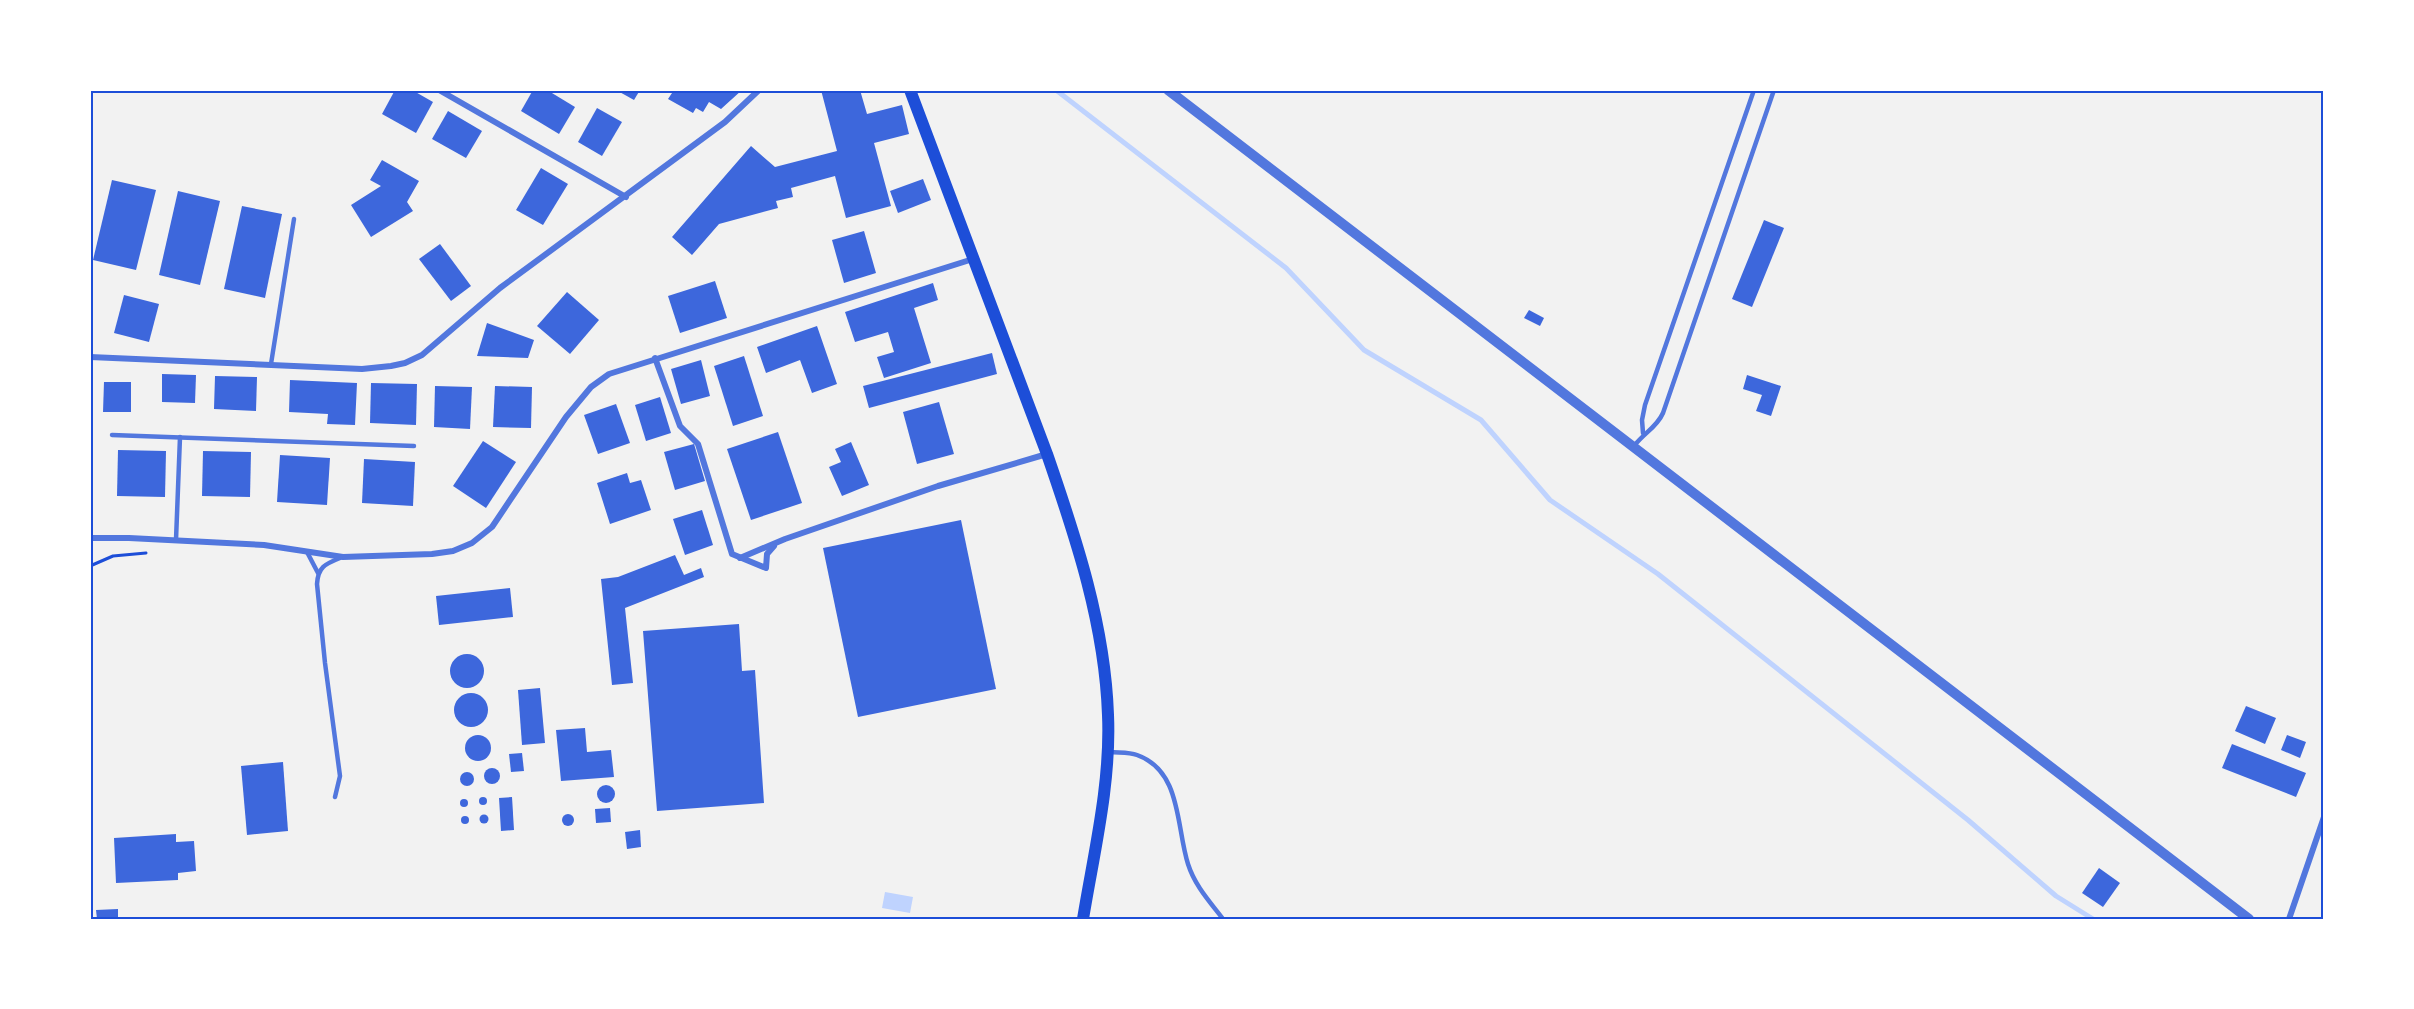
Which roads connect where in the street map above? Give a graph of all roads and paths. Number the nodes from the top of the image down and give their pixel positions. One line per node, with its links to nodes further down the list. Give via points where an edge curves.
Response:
1 (439, 90): 7 (street)
2 (759, 90): 7 (street, via 725,122)
3 (910, 90): 9 (main road)
4 (1168, 90): 17 (street)
5 (1754, 90): 13 (lane, via 1644,405)
6 (1774, 90): 13 (lane, via 1663,413 1659,422)
7 (626, 196): 12 (street, via 500,288 414,359 376,369)
8 (294, 219): 12 (lane)
9 (973, 259): 11 (street); 18 (main road)
10 (90, 357): 12 (street)
11 (655, 358): 23 (street, via 609,374 591,387 566,417 492,527 472,543 442,553); 24 (street, via 680,426 698,444 729,548)
12 (271, 364)
13 (1643, 433): 17 (lane)
14 (112, 435): 15 (lane)
15 (180, 437): 16 (lane); 20 (lane)
16 (414, 446)
17 (1634, 446): 31 (street)
18 (1047, 454): 21 (street, via 938,486); 26 (main road, via 1071,524 1097,622 1108,716)
19 (90, 538): 20 (street)
20 (176, 540): 22 (street)
21 (779, 542): 24 (street); 24 (street, via 767,554 766,568)
22 (307, 552): 23 (street); 25 (lane)
23 (343, 557): 25 (lane, via 323,566)
24 (740, 558)
25 (318, 573): 27 (lane, via 318,606 340,776)
26 (1107, 752): 29 (main road); 30 (lane, via 1135,754 1161,772 1172,789 1188,864 1197,886)
27 (335, 797)
28 (2324, 817): 32 (street)
29 (1083, 919)
30 (1223, 919)
31 (2249, 919)
32 (2289, 919)

